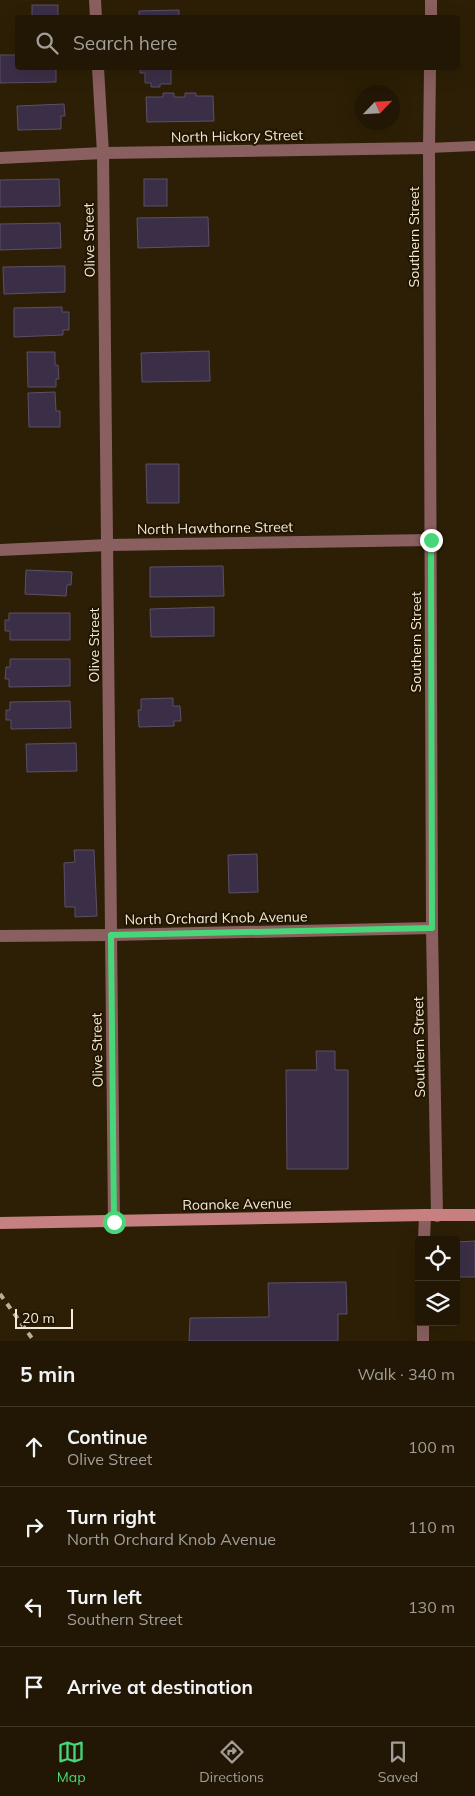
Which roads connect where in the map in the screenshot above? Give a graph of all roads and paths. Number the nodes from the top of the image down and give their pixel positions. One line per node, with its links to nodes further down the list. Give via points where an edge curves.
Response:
1 (94, 0): 3 (street)
2 (431, 0): 4 (street)
3 (96, 15)
4 (431, 15)
5 (98, 70): 9 (street, Olive Street)
6 (430, 70): 8 (street, Southern Street)
7 (475, 146): 8 (lane, North Hickory Street)
8 (429, 148): 9 (street, North Hickory Street); 11 (street, Southern Street)
9 (103, 153): 10 (street, North Hickory Street); 12 (street, Olive Street)
10 (0, 158)
11 (431, 540): 12 (street, North Hawthorne Street); 14 (street, Southern Street)
12 (108, 545): 13 (street, North Hawthorne Street); 15 (street, Olive Street)
13 (0, 550)
14 (432, 928): 15 (street, North Orchard Knob Avenue); 17 (street, Southern Street)
15 (111, 935): 16 (street, North Orchard Knob Avenue); 19 (street, Olive Street)
16 (0, 936)
17 (431, 1215): 18 (street, Roanoke Avenue); 19 (street, Roanoke Avenue); 21 (street, Southern Street)
18 (475, 1215)
19 (114, 1222): 20 (street, Roanoke Avenue)
20 (0, 1223)
21 (425, 1236)
22 (423, 1326): 23 (street)
23 (423, 1341)

